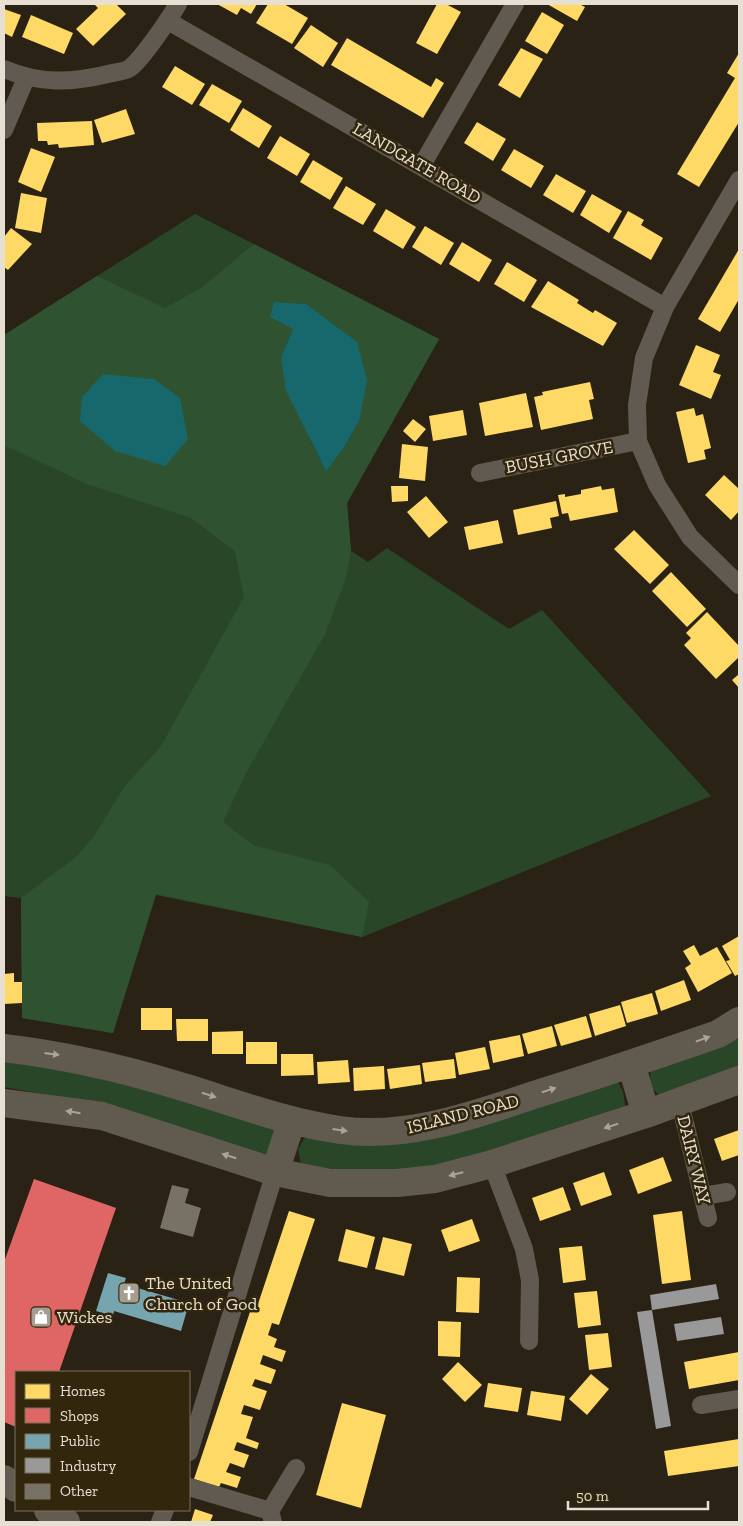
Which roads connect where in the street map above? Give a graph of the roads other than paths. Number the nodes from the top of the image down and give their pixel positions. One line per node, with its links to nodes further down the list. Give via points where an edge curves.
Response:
1 (178, 4): 3 (street)
2 (515, 4): 7 (street)
3 (168, 21): 5 (street, via 129,69 58,82); 7 (street, LANDGATE ROAD)
4 (4, 69): 5 (street)
5 (26, 78): 6 (street)
6 (4, 130)
7 (422, 165): 9 (street, LANDGATE ROAD)
8 (739, 180): 9 (street)
9 (665, 307): 10 (street, via 644,358 637,405)
10 (638, 441): 11 (street, BUSH GROVE); 12 (street, via 657,485 690,537)
11 (480, 473)
12 (739, 585)
13 (739, 1022): 15 (main road, ISLAND ROAD, one-way to 13, via 718,1034)
14 (4, 1048): 20 (main road, ISLAND ROAD, one-way to 20, via 111,1065)
15 (631, 1064): 19 (main road); 20 (main road, ISLAND ROAD, one-way to 15, via 341,1130 396,1131 487,1110)
16 (739, 1080): 18 (main road)
17 (4, 1102): 22 (main road, one-way to 17, via 102,1116)
18 (680, 1103): 19 (main road); 24 (street, DAIRY WAY)
19 (646, 1114): 21 (main road, one-way to 21)
20 (292, 1120): 22 (main road)
21 (492, 1164): 22 (main road, one-way to 22, via 435,1179 397,1183 330,1182); 26 (street, via 524,1249 530,1280)
22 (275, 1172): 29 (street)
23 (727, 1192): 24 (street)
24 (703, 1196): 25 (street, DAIRY WAY)
25 (708, 1218)
26 (530, 1341)
27 (739, 1399): 28 (street)
28 (701, 1405)
29 (190, 1449)
30 (296, 1468): 35 (street)
31 (4, 1479): 32 (highway)
32 (15, 1487)
33 (190, 1487): 35 (street)
34 (50, 1511): 36 (highway)
35 (272, 1517)
36 (66, 1522)

